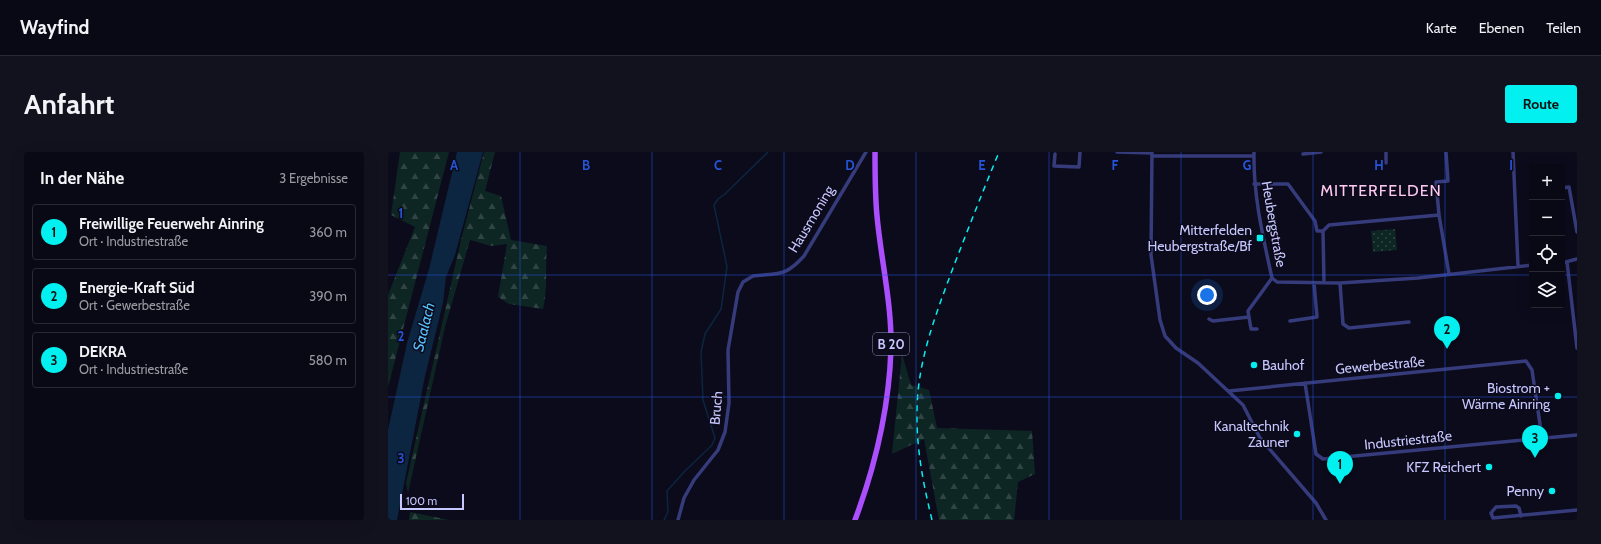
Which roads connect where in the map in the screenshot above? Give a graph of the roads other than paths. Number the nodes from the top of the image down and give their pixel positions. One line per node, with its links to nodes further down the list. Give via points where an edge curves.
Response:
1 (866, 152): 29 (street, Hausmoning, via 804,256 793,268 785,272 753,276)
2 (875, 152): 43 (main road, B 20, via 877,215 888,299 891,348 886,409 869,483)
3 (1080, 152): 9 (street, via 1079,167 1054,166)
4 (1117, 152): 10 (street)
5 (1321, 152): 13 (street)
6 (1386, 152): 14 (street)
7 (1446, 152): 17 (street, via 1448,181 1436,182)
8 (1512, 152): 23 (street)
9 (1055, 154)
10 (1152, 154): 11 (street); 37 (street, via 1151,227 1154,280 1165,336)
11 (1211, 154): 12 (street)
12 (1254, 154): 15 (street, Heubergstraße)
13 (1303, 154)
14 (1386, 163)
15 (1254, 184): 18 (street, via 1288,184 1315,221 1317,231); 25 (street, Heubergstraße)
16 (1565, 188): 19 (street, via 1569,187)
17 (1440, 215): 18 (street, via 1329,225); 24 (street)
18 (1323, 231): 28 (street)
19 (1577, 232)
20 (1577, 259): 21 (street)
21 (1567, 262): 35 (street)
22 (1529, 265): 23 (street, Heubergstraße)
23 (1518, 266): 24 (street, Heubergstraße)
24 (1449, 274): 26 (street, Heubergstraße)
25 (1272, 278): 27 (street, Heubergstraße, via 1283,282); 30 (street, via 1248,311)
26 (1340, 282): 28 (street, Heubergstraße); 33 (street, via 1343,324 1349,328)
27 (1314, 283): 28 (street, Heubergstraße); 32 (street, via 1317,318)
28 (1324, 283)
29 (740, 287): 42 (street, Bruch, via 728,350 729,403 724,432 718,450 694,480 684,498)
30 (1249, 317): 31 (street, via 1213,321); 34 (street, via 1251,329)
31 (1209, 319)
32 (1290, 321)
33 (1409, 322)
34 (1257, 329)
35 (1577, 348)
36 (1305, 383): 37 (street, Gewerbestraße); 39 (street, Industriestraße, via 1316,454 1323,460); 39 (street, Gewerbestraße, via 1526,361 1532,370)
37 (1229, 391): 44 (street, via 1247,410 1260,438 1316,503)
38 (1577, 435): 39 (street, Industriestraße)
39 (1542, 438)
40 (1577, 510): 41 (street)
41 (1521, 516): 41 (street, via 1493,518 1491,513 1496,507 1516,506)
42 (678, 520)
43 (855, 520)
44 (1326, 520)

